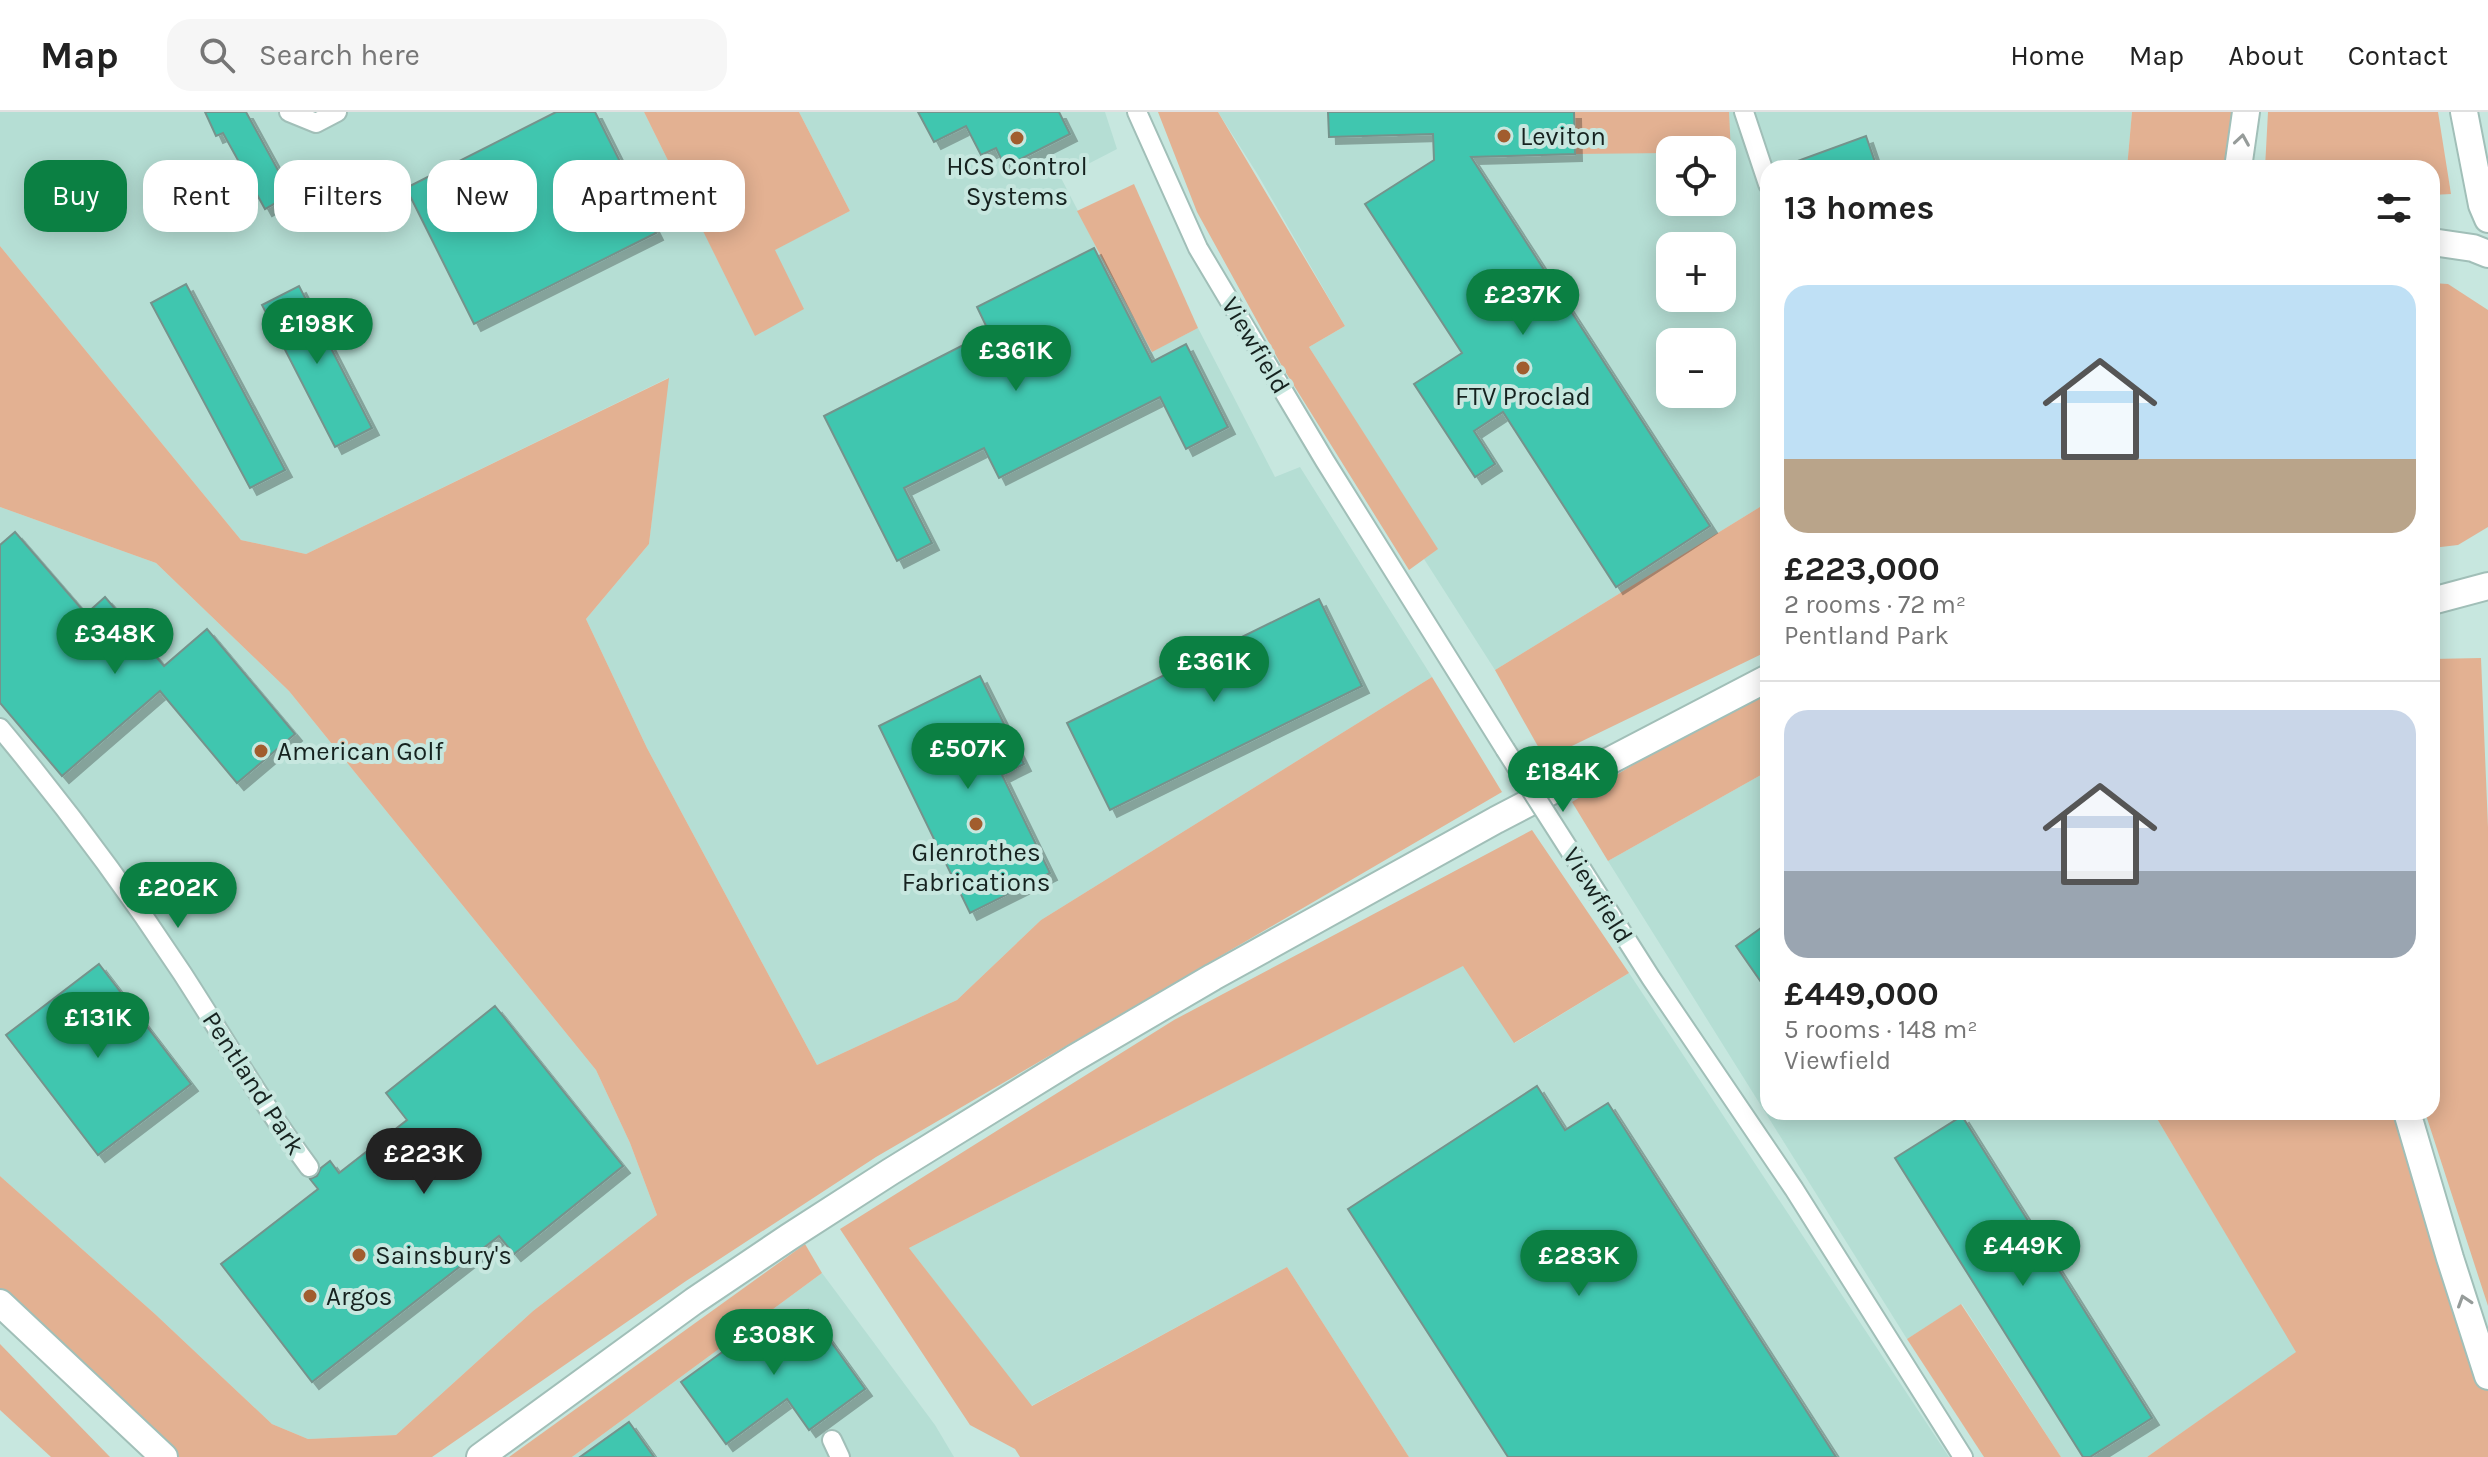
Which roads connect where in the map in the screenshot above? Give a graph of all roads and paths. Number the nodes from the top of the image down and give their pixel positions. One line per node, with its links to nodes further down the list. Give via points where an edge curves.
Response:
1 (289, 112): 2 (street, via 316,123)
2 (337, 112)
3 (1137, 112): 22 (street, Viewfield, bridge, via 1198,248 1325,461 1651,978 1794,1189)
4 (1744, 112): 7 (street)
5 (2246, 112): 8 (main road, one-way to 5)
6 (2464, 112): 9 (main road)
7 (1760, 160)
8 (2239, 160)
9 (2488, 219)
10 (2440, 243): 11 (main road)
11 (2488, 254)
12 (2488, 586): 13 (main road)
13 (2440, 599)
14 (1760, 682): 21 (main road, via 1496,820 1073,1059 765,1253)
15 (0, 728): 17 (street, Pentland Park, via 93,843)
16 (2409, 1120): 19 (main road, one-way to 16)
17 (309, 1167)
18 (0, 1303): 20 (main road)
19 (2488, 1376)
20 (164, 1457)
21 (480, 1457)
22 (1963, 1457)

